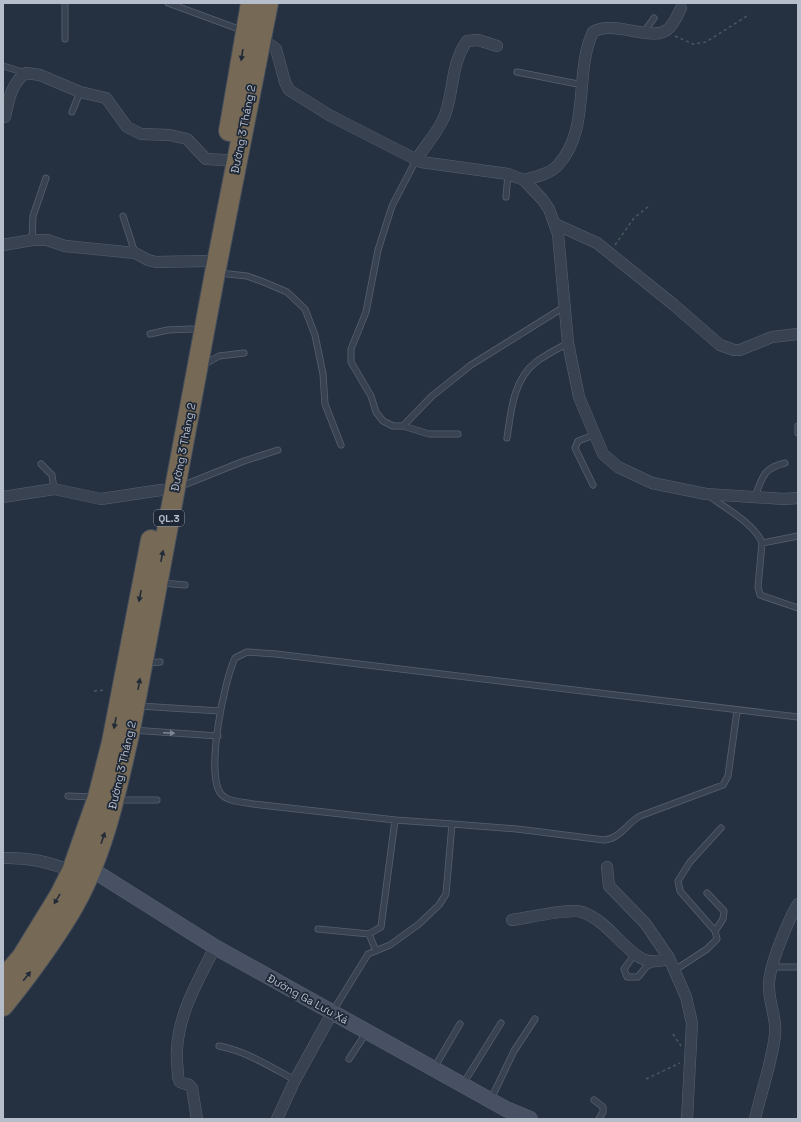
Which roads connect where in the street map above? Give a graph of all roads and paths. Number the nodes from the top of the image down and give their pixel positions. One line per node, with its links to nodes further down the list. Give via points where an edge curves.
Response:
1 (65, 3): 11 (lane)
2 (168, 3): 10 (lane)
3 (251, 3): 10 (highway, Đường 3 Tháng 2 / QL.3)
4 (268, 3): 10 (highway, Đường 3 Tháng 2 / QL.3)
5 (681, 8): 9 (street, via 670,28)
6 (747, 16): 9 (path, via 706,42 693,44)
7 (654, 18): 8 (lane)
8 (644, 32): 9 (street); 16 (street, via 600,28 593,32 585,59)
9 (664, 32)
10 (254, 35): 20 (highway, Đường 3 Tháng 2 / QL.3, one-way to 20); 21 (street, via 276,49 289,90 329,115); 33 (highway, Đường 3 Tháng 2 / QL.3)
11 (65, 39)
12 (497, 46): 21 (street, via 478,40 467,41 462,48 457,59 445,116)
13 (3, 66): 15 (lane)
14 (517, 72): 16 (lane)
15 (26, 73): 17 (street, via 40,75); 19 (street, via 19,77 14,85)
16 (583, 85): 24 (street, via 578,121 570,146 558,166 541,176)
17 (80, 92): 18 (lane); 20 (street, via 109,100 127,127 141,134 179,136 187,139 206,159)
18 (72, 112)
19 (5, 117)
20 (224, 160): 33 (highway, Đường 3 Tháng 2 / QL.3)
21 (416, 160): 22 (street); 41 (lane, via 392,206 378,250 366,312 351,349 351,362 371,396 376,412 383,421 393,426)
22 (508, 174): 24 (street); 25 (lane)
23 (46, 178): 29 (lane, via 33,216)
24 (524, 180): 28 (street, via 542,199)
25 (506, 196)
26 (649, 206): 32 (path, via 634,218)
27 (123, 216): 31 (lane)
28 (555, 224): 32 (street, via 589,238); 34 (street)
29 (32, 240): 30 (street); 31 (street)
30 (3, 244)
31 (135, 253): 33 (street, via 156,262)
32 (609, 253): 37 (street, via 720,345 740,350 772,337)
33 (210, 268): 35 (highway, Đường 3 Tháng 2 / QL.3); 40 (highway, Đường 3 Tháng 2 / QL.3); 47 (lane, via 266,282 287,292 305,309 315,334 326,404)
34 (565, 307): 38 (street); 41 (lane, via 471,365 432,396)
35 (192, 329): 36 (lane); 53 (highway, Đường 3 Tháng 2 / QL.3)
36 (150, 334)
37 (798, 334)
38 (568, 343): 45 (street, via 579,397); 46 (lane, via 535,362 520,380)
39 (244, 353): 40 (lane, via 219,356)
40 (198, 369): 53 (highway, Đường 3 Tháng 2 / QL.3)
41 (403, 426): 44 (lane, via 429,434)
42 (798, 426): 43 (lane)
43 (798, 433)
44 (458, 434)
45 (594, 435): 51 (lane, via 578,441 575,448); 54 (street, via 603,454 618,467 652,483)
46 (507, 438)
47 (341, 445)
48 (278, 450): 53 (lane)
49 (785, 463): 56 (lane, via 774,465 766,472)
50 (41, 464): 52 (lane, via 52,475)
51 (593, 485)
52 (54, 489): 53 (street, via 101,499); 55 (street)
53 (168, 489): 60 (highway, Đường 3 Tháng 2 / QL.3, one-way to 53); 70 (highway, Đường 3 Tháng 2 / QL.3, one-way to 70, via 112,742)
54 (706, 494): 56 (street); 59 (lane, via 758,533)
55 (3, 497)
56 (755, 497): 57 (street)
57 (798, 498)
58 (798, 536): 59 (lane)
59 (762, 543): 62 (lane, via 758,587 760,595)
60 (157, 582): 61 (lane); 63 (highway, Đường 3 Tháng 2 / QL.3, one-way to 60, via 151,662)
61 (184, 585)
62 (798, 608)
63 (135, 706): 64 (lane); 67 (highway, Đường 3 Tháng 2 / QL.3)
64 (220, 711): 65 (lane, via 229,670 235,658 247,652); 68 (lane)
65 (737, 711): 66 (lane); 73 (lane, via 728,776 723,785 640,816 611,840)
66 (798, 718)
67 (130, 730): 68 (lane, one-way to 68); 70 (highway, Đường 3 Tháng 2 / QL.3)
68 (218, 736): 72 (lane, via 216,784 222,794 230,799)
69 (68, 796): 70 (lane)
70 (106, 798): 71 (lane); 77 (highway, Đường 3 Tháng 2 / QL.3)
71 (157, 800)
72 (395, 820): 73 (lane); 83 (lane, via 383,919 381,927)
73 (452, 824): 85 (lane, via 446,894 443,900 419,924 390,946)
74 (721, 828): 82 (lane, via 690,862 678,881 680,891)
75 (3, 858): 77 (street, via 18,857 46,861)
76 (607, 867): 87 (street, via 609,886 639,915)
77 (83, 874): 84 (street, Đường Ga Lưu Xá); 92 (highway, Đường 3 Tháng 2 / QL.3, one-way to 92, via 60,895 22,957); 93 (highway, Đường 3 Tháng 2 / QL.3, one-way to 77, via 34,967 71,911)
78 (707, 894): 82 (lane, via 724,911 723,919)
79 (798, 904): 89 (street, via 787,923)
80 (512, 920): 86 (street, via 571,911 582,912 606,926)
81 (318, 929): 83 (lane)
82 (715, 931): 91 (lane, via 717,935 714,943)
83 (369, 934): 85 (lane)
84 (215, 947): 94 (street, Đường Ga Lưu Xá); 108 (street, via 191,994 177,1049 178,1077 180,1082 192,1088)
85 (376, 951): 94 (lane, via 368,954)
86 (635, 954): 88 (street); 88 (lane, via 624,969 627,977 638,977 649,964)
87 (669, 958): 88 (street); 91 (street)
88 (655, 962)
89 (772, 967): 90 (lane); 113 (street, via 768,985 776,1021 775,1037)
90 (798, 967)
91 (675, 970): 100 (street, via 692,1016)
92 (3, 979)
93 (3, 1006)
94 (332, 1013): 98 (street, Đường Ga Lưu Xá); 104 (street)
95 (535, 1019): 107 (lane, via 514,1051)
96 (501, 1023): 105 (lane)
97 (460, 1024): 102 (lane)
98 (366, 1033): 101 (lane); 102 (street, Đường Ga Lưu Xá)
99 (219, 1046): 104 (lane, via 247,1054)
100 (690, 1058): 103 (path); 112 (street)
101 (348, 1059)
102 (434, 1068): 105 (street, Đường Ga Lưu Xá)
103 (646, 1079)
104 (295, 1080): 109 (street)
105 (463, 1084): 107 (street, Đường Ga Lưu Xá)
106 (594, 1100): 111 (lane, via 603,1107)
107 (490, 1101): 110 (street, Đường Ga Lưu Xá)
108 (198, 1119)
109 (277, 1119)
110 (530, 1119)
111 (599, 1119)
112 (687, 1119)
113 (755, 1119)

